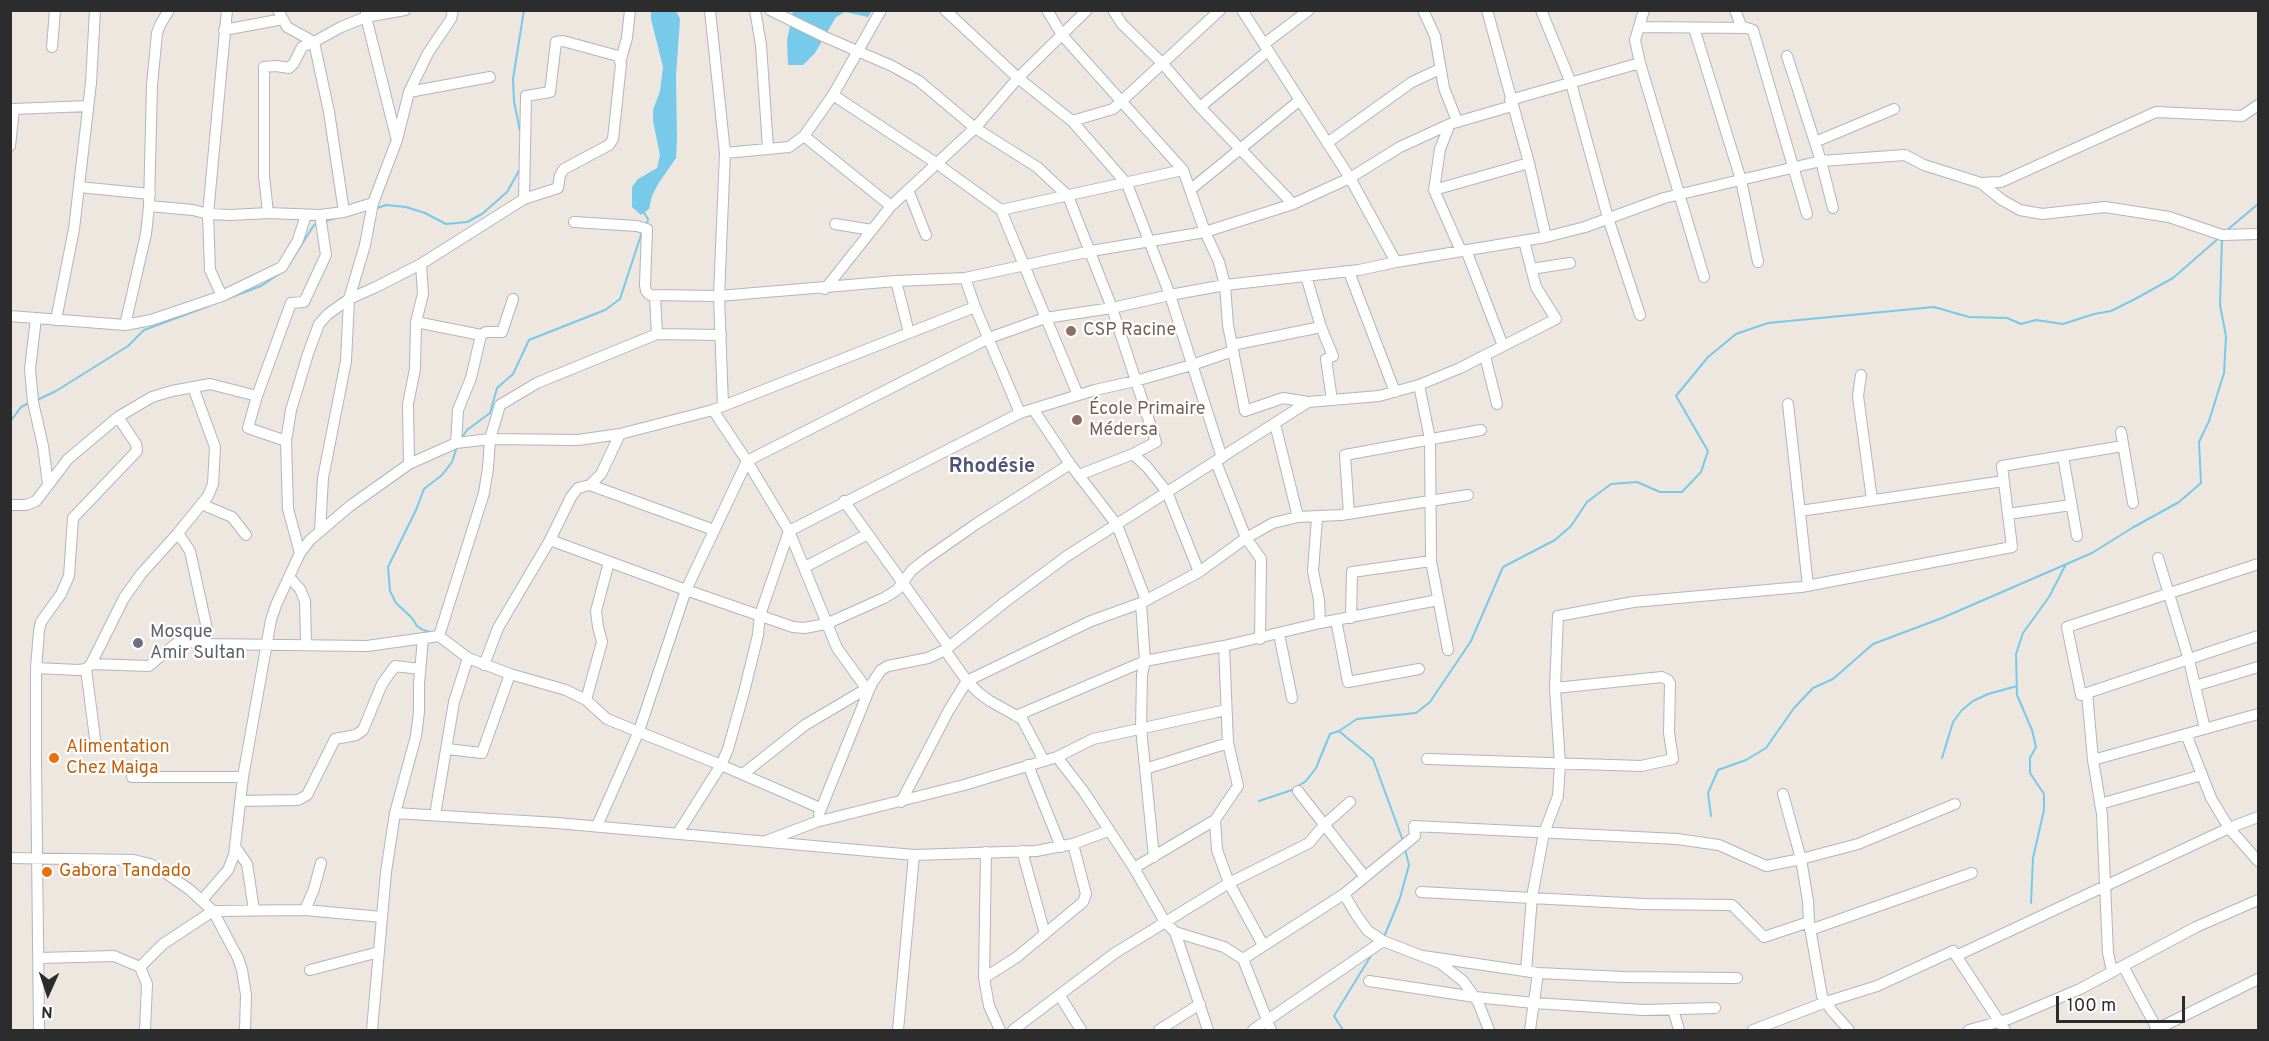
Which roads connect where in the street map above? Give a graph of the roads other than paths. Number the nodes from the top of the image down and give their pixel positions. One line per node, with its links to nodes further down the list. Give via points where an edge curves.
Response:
1 (55, 10): 32 (street)
2 (95, 10): 49 (street)
3 (169, 10): 79 (street, via 157,33)
4 (226, 10): 29 (street)
5 (405, 10): 24 (street)
6 (453, 10): 43 (street)
7 (630, 10): 36 (street)
8 (710, 10): 62 (street)
9 (755, 10): 60 (street)
10 (770, 10): 34 (street)
11 (881, 10): 34 (street)
12 (945, 10): 41 (street)
13 (1047, 10): 30 (street)
14 (1087, 10): 30 (street)
15 (1113, 10): 37 (street)
16 (1220, 10): 37 (street)
17 (1242, 10): 33 (street)
18 (1309, 10): 33 (street)
19 (1423, 10): 39 (street, via 1435,36)
20 (1487, 10): 47 (street)
21 (1541, 10): 42 (street)
22 (1644, 10): 26 (street)
23 (1735, 10): 28 (street)
24 (366, 14): 31 (street); 56 (street)
25 (280, 15): 29 (street); 31 (street, via 287,27)
26 (1640, 27): 27 (street); 38 (street, via 1635,40)
27 (1694, 28): 28 (street); 69 (street)
28 (1742, 28): 66 (street, via 1751,28 1755,33)
29 (224, 30): 87 (street)
30 (1062, 35): 41 (street); 46 (street)
31 (314, 42): 85 (street); 86 (street, via 302,47 289,68 264,67)
32 (52, 47)
33 (1266, 47): 45 (street); 50 (street)
34 (858, 50): 44 (street); 54 (street, via 919,81)
35 (1787, 56): 58 (street)
36 (621, 59): 78 (street, via 613,139 609,145 564,169 558,189); 78 (street, via 563,40 556,42 550,92 526,96)
37 (1162, 63): 46 (street); 50 (street)
38 (1640, 63): 42 (street); 77 (street)
39 (1440, 69): 53 (street); 57 (street, via 1412,82)
40 (490, 77): 43 (street)
41 (1018, 78): 52 (street); 54 (street)
42 (1571, 83): 47 (street); 91 (street)
43 (409, 92): 56 (street)
44 (833, 95): 55 (street); 64 (street)
45 (1300, 100): 57 (street); 61 (street)
46 (1121, 101): 52 (street, via 1113,109); 67 (street)
47 (1511, 103): 53 (street); 65 (street)
48 (2259, 105): 70 (street, via 2242,116 2156,112 2001,182)
49 (88, 106): 59 (street, via 14,109); 72 (street)
50 (1200, 107): 61 (street)
51 (1894, 109): 58 (street)
52 (1072, 121): 71 (street)
53 (1453, 123): 68 (street, via 1400,147); 75 (street, via 1440,149)
54 (975, 128): 64 (street); 76 (street, via 1037,167)
55 (804, 136): 60 (street, via 789,147); 82 (street)
56 (397, 140): 80 (street)
57 (1327, 142): 68 (street)
58 (1815, 142): 63 (street)
59 (10, 146)
60 (768, 148): 62 (street)
61 (1240, 149): 74 (street); 81 (street)
62 (725, 153): 119 (street)
63 (1821, 161): 66 (street); 70 (street, via 1905,155); 83 (street)
64 (936, 163): 73 (street); 84 (street)
65 (1529, 163): 75 (street); 98 (street)
66 (1794, 167): 69 (street); 88 (street)
67 (1184, 170): 71 (street); 74 (street)
68 (1350, 178): 81 (street); 103 (street)
69 (1741, 180): 77 (street); 104 (street)
70 (1981, 183): 96 (street, via 2020,210 2042,214 2104,207 2169,217 2222,234)
71 (1127, 184): 76 (street); 99 (street)
72 (79, 187): 79 (street); 128 (street)
73 (908, 190): 82 (street); 97 (street)
74 (1190, 190): 95 (street)
75 (1434, 190): 102 (street)
76 (1068, 196): 84 (street); 101 (street)
77 (1679, 196): 91 (street); 111 (street)
78 (524, 199): 106 (street)
79 (149, 200): 87 (street); 130 (street, via 146,234)
80 (373, 203): 85 (street); 120 (street)
81 (1293, 204): 95 (street)
82 (891, 206): 94 (street)
83 (1833, 208)
84 (1001, 210): 107 (street)
85 (344, 212): 90 (street)
86 (268, 213): 87 (street); 89 (street)
87 (208, 214): 117 (street, via 210,270)
88 (1807, 214)
89 (306, 215): 90 (street); 117 (street, via 298,240 282,267)
90 (320, 215): 147 (street, via 326,255 304,302 291,303)
91 (1608, 218): 98 (street); 124 (street)
92 (574, 222): 118 (street, via 647,229 646,291)
93 (835, 224): 94 (street)
94 (872, 230): 115 (street)
95 (1205, 232): 99 (street); 114 (street)
96 (2259, 234)
97 (926, 235)
98 (1546, 237): 100 (street)
99 (1148, 241): 101 (street); 116 (street)
100 (1524, 241): 102 (street); 108 (street)
101 (1091, 251): 107 (street); 123 (street)
102 (1464, 251): 103 (street); 137 (street)
103 (1396, 262): 109 (street)
104 (1758, 262)
105 (1570, 263): 108 (street)
106 (421, 264): 120 (street); 129 (street, via 423,294)
107 (1025, 264): 112 (street); 127 (street)
108 (1531, 269): 137 (street, via 1536,287 1556,319)
109 (1349, 272): 110 (street); 145 (street)
110 (1306, 276): 114 (street); 131 (street)
111 (1704, 277)
112 (965, 278): 113 (street); 122 (street)
113 (896, 281): 115 (street); 132 (street)
114 (1225, 285): 116 (street); 138 (street)
115 (825, 289): 119 (street)
116 (1170, 295): 123 (street); 140 (street)
117 (222, 296): 130 (street)
118 (655, 296): 119 (street); 133 (street)
119 (719, 296): 135 (street)
120 (349, 299): 162 (street, via 320,324 296,393); 191 (street, via 346,361 323,478)
121 (513, 299): 134 (street, via 502,332)
122 (975, 307): 132 (street); 136 (street)
123 (1112, 308): 127 (street); 142 (street)
124 (1640, 315)
125 (10, 316): 126 (street)
126 (36, 318): 128 (street); 173 (street, via 30,369)
127 (1045, 318): 136 (street); 146 (street)
128 (56, 320): 130 (street)
129 (416, 322): 134 (street); 169 (street, via 415,369 406,425)
130 (125, 325)
131 (1321, 327): 138 (street); 148 (street, via 1333,356 1326,359)
132 (909, 333): 152 (street)
133 (657, 334): 135 (street); 160 (street, via 537,383 504,401 497,410)
134 (480, 335): 163 (street, via 471,378 458,410)
135 (721, 335): 152 (street)
136 (989, 338): 154 (street); 168 (street)
137 (1503, 346): 139 (street)
138 (1233, 348): 140 (street); 149 (street, via 1245,411 1283,398)
139 (1485, 356): 143 (street); 150 (street)
140 (1192, 365): 142 (street); 167 (street)
141 (1861, 375): 177 (street, via 1858,396)
142 (1135, 381): 146 (street); 165 (street, via 1155,442)
143 (1419, 385): 145 (street); 161 (street)
144 (193, 387): 147 (street, via 210,384); 155 (street, via 152,397); 181 (street, via 216,458 213,484)
145 (1395, 392): 148 (street)
146 (1078, 395): 153 (street)
147 (257, 396): 162 (street, via 248,428)
148 (1332, 400): 149 (street)
149 (1308, 402): 156 (street)
150 (1497, 404)
151 (1788, 404): 184 (street)
152 (718, 408): 159 (street); 168 (street)
153 (1033, 409): 154 (street); 170 (street)
154 (1020, 413): 178 (street)
155 (118, 417): 173 (street, via 68,459); 235 (street, via 138,451 73,518 69,576 41,622)
156 (1275, 424): 167 (street); 187 (street)
157 (1481, 430): 161 (street)
158 (2121, 432): 164 (street)
159 (620, 434): 160 (street, via 578,440); 174 (street, via 603,471)
160 (490, 439): 163 (street); 219 (street, via 484,493)
161 (1430, 439): 179 (street); 185 (street, via 1345,455)
162 (286, 441): 199 (street, via 288,509)
163 (456, 443): 169 (street)
164 (2123, 446): 166 (street); 180 (street)
165 (1133, 454): 171 (street); 175 (street)
166 (2063, 456): 172 (street, via 2002,466); 183 (street)
167 (1219, 460): 175 (street); 197 (street)
168 (747, 461): 190 (street); 192 (street)
169 (409, 464): 191 (street)
170 (1070, 464): 171 (street); 207 (street, via 926,559)
171 (1079, 475): 189 (street)
172 (2004, 481): 177 (street); 186 (street)
173 (48, 484): 182 (street, via 36,501)
174 (590, 485): 190 (street); 198 (street, via 574,491)
175 (1167, 492): 189 (street); 205 (street)
176 (1468, 495): 179 (street)
177 (1872, 500): 184 (street)
178 (844, 501): 192 (street); 194 (street)
179 (1431, 501): 185 (street); 201 (street)
180 (2133, 503)
181 (201, 504): 193 (street); 195 (street, via 232,517)
182 (10, 505)
183 (2072, 505): 186 (street); 196 (street)
184 (1800, 511): 208 (street)
185 (1349, 513): 188 (street)
186 (2008, 514): 208 (street, via 2012,547)
187 (1298, 517): 188 (street); 197 (street, via 1273,523)
188 (1317, 518): 216 (street, via 1313,572)
189 (1117, 525): 212 (street); 227 (street, via 1067,556)
190 (714, 530): 209 (street)
191 (320, 531): 199 (street)
192 (789, 531): 204 (street); 213 (street)
193 (178, 533): 223 (street, via 190,551 207,629); 233 (street, via 124,598)
194 (868, 534): 204 (street); 207 (street)
195 (246, 535)
196 (2077, 536)
197 (1246, 538): 205 (street); 222 (street, via 1261,560)
198 (550, 540): 202 (street); 232 (street, via 498,628)
199 (300, 553): 206 (street)
200 (2158, 558): 210 (street)
201 (1431, 561): 211 (street); 214 (street, via 1352,572)
202 (609, 562): 209 (street); 245 (street, via 596,611 602,642)
203 (2259, 564): 210 (street)
204 (805, 567): 217 (street)
205 (1200, 572): 212 (street)
206 (290, 578): 224 (street, via 276,604); 225 (street, via 304,601)
207 (904, 582): 217 (street, via 884,598); 227 (street)
208 (1808, 586): 242 (street, via 1633,602 1558,616)
209 (686, 590): 213 (street); 251 (street)
210 (2169, 593): 230 (street); 243 (street, via 2067,627 2081,695)
211 (1438, 600): 214 (street); 228 (street)
212 (1143, 602): 231 (street); 239 (street, via 1092,621)
213 (760, 615): 217 (street, via 799,628); 261 (street, via 744,692)
214 (1351, 618): 215 (street)
215 (1336, 620): 216 (street); 237 (street, via 1348,682)
216 (1320, 623): 218 (street)
217 (826, 624): 240 (street, via 844,660)
218 (1279, 634): 222 (street); 244 (street)
219 (439, 636): 221 (street); 229 (street)
220 (2259, 636): 230 (street)
221 (423, 638): 225 (street, via 367,646); 236 (street)
222 (1260, 639): 226 (street)
223 (206, 644): 224 (street); 233 (street, via 179,641 149,666)
224 (268, 644): 225 (street); 267 (street)
225 (306, 644)
226 (1224, 646): 231 (street); 246 (street)
227 (947, 649): 239 (street); 240 (street, via 919,661 884,667)
228 (1448, 650)
229 (468, 658): 232 (street); 255 (street, via 454,702)
230 (2189, 660): 241 (street); 243 (street)
231 (1145, 661): 248 (street); 249 (street)
232 (484, 665): 238 (street)
233 (88, 666): 235 (street, via 78,670); 254 (street)
234 (2259, 667): 241 (street)
235 (36, 668): 296 (street)
236 (420, 669): 270 (street, via 395,666 382,684 363,730 335,739 308,795 298,800); 276 (street, via 416,736)
237 (1419, 669)
238 (510, 674): 245 (street); 255 (street, via 482,753)
239 (967, 681): 248 (street, via 990,701); 271 (street)
240 (868, 686): 264 (street, via 805,725); 275 (street)
241 (2195, 686): 250 (street)
242 (1556, 688): 260 (street); 260 (street, via 1662,676 1670,683 1673,759 1641,766)
243 (2087, 693): 258 (street)
244 (1292, 698)
245 (586, 700): 251 (street, via 607,719)
246 (1226, 710): 249 (street); 253 (street)
247 (2259, 714): 250 (street)
248 (1017, 716): 259 (street, via 1028,728)
249 (1141, 728): 256 (street, via 1093,739); 263 (street)
250 (2205, 729): 252 (street)
251 (639, 731): 261 (street); 282 (street)
252 (2186, 734): 258 (street); 265 (street)
253 (1228, 743): 263 (street); 279 (street, via 1238,786)
254 (96, 746)
255 (447, 749): 277 (street)
256 (1057, 758): 259 (street); 284 (street)
257 (1427, 759): 260 (street)
258 (2093, 760): 274 (street)
259 (1044, 761): 262 (street)
260 (1560, 764): 285 (street, via 1558,796)
261 (721, 765): 264 (street); 286 (street)
262 (1028, 765): 271 (street); 289 (street)
263 (1145, 769): 294 (street)
264 (743, 774): 275 (street)
265 (2202, 775): 274 (street); 283 (street)
266 (132, 777): 267 (street)
267 (243, 777): 270 (street)
268 (1298, 791): 281 (street)
269 (1783, 794): 297 (street)
270 (240, 801): 290 (street)
271 (901, 802): 280 (street)
272 (1350, 802): 281 (street)
273 (1955, 804): 297 (street, via 1858,844)
274 (2100, 804): 304 (street)
275 (820, 808): 280 (street)
276 (395, 813): 277 (street); 313 (street)
277 (435, 815): 282 (street)
278 (2259, 816): 283 (street)
279 (1215, 820): 294 (street); 303 (street, via 1216,850)
280 (816, 822): 287 (street)
281 (1324, 825): 302 (street); 303 (street, via 1309,843)
282 (597, 826): 286 (street)
283 (2229, 828): 298 (street); 304 (street)
284 (1108, 831): 288 (street); 300 (street)
285 (1544, 833): 297 (street, via 1677,839 1719,845 1766,866); 302 (street, via 1414,826 1415,836); 307 (street)
286 (678, 834): 287 (street)
287 (762, 842): 293 (street)
288 (1073, 844): 289 (street); 317 (street, via 1086,894)
289 (1061, 847): 291 (street)
290 (236, 848): 308 (street, via 228,870); 310 (street, via 247,864)
291 (1022, 851): 292 (street); 317 (street)
292 (986, 852): 293 (street); 330 (street)
293 (914, 855): 347 (street)
294 (1154, 857): 300 (street)
295 (10, 858): 296 (street)
296 (36, 858): 308 (street, via 134,860 150,864); 323 (street)
297 (1800, 859): 315 (street)
298 (2259, 861)
299 (321, 863): 311 (street)
300 (1134, 868): 314 (street)
301 (1972, 873): 315 (street)
302 (1365, 877): 306 (street)
303 (1229, 883): 314 (street); 319 (street)
304 (2106, 887): 322 (street); 328 (street)
305 (1421, 892): 307 (street)
306 (1344, 894): 318 (street, via 1368,931); 319 (street)
307 (1532, 897): 315 (street, via 1732,905 1764,937); 329 (street)
308 (202, 900): 312 (street)
309 (2259, 900): 325 (street, via 2196,927)
310 (254, 910): 311 (street); 312 (street)
311 (305, 910): 313 (street)
312 (213, 911): 326 (street, via 163,944); 345 (street, via 243,970)
313 (382, 917): 320 (street)
314 (1165, 922): 316 (street); 334 (street, via 1115,953)
315 (1809, 926): 336 (street)
316 (1175, 932): 324 (street, via 1224,947); 338 (street)
317 (1045, 934): 330 (street)
318 (1383, 941): 321 (street); 341 (street)
319 (1263, 945): 324 (street)
320 (379, 952): 327 (street); 346 (street)
321 (1423, 956): 329 (street); 335 (street, via 1447,967)
322 (1956, 956): 336 (street, via 1953,951 1877,986); 342 (street)
323 (39, 958): 326 (street, via 114,956); 343 (street)
324 (1243, 958): 341 (street)
325 (2123, 966): 328 (street); 360 (street)
326 (140, 967): 344 (street, via 147,984)
327 (310, 970)
328 (2112, 971): 342 (street)
329 (1532, 972): 331 (street); 337 (street)
330 (984, 978): 348 (street, via 989,1006)
331 (1737, 978)
332 (2259, 979): 360 (street)
333 (1369, 981): 335 (street)
334 (1060, 996): 349 (street); 350 (street)
335 (1475, 997): 337 (street); 354 (street)
336 (1826, 1002): 357 (street); 358 (street)
337 (1534, 1003): 340 (street); 355 (street)
338 (1200, 1004): 351 (street); 352 (street)
339 (1715, 1008): 340 (street)
340 (1673, 1009): 356 (street)
341 (1268, 1025): 353 (street)
342 (2003, 1026): 359 (street)
343 (39, 1030)
344 (145, 1030)
345 (245, 1030)
346 (372, 1030)
347 (898, 1030)
348 (1000, 1030)
349 (1013, 1030)
350 (1081, 1030)
351 (1159, 1030)
352 (1208, 1030)
353 (1253, 1030)
354 (1489, 1030)
355 (1530, 1030)
356 (1679, 1030)
357 (1753, 1030)
358 (1849, 1030)
359 (1969, 1030)
360 (2156, 1030)

